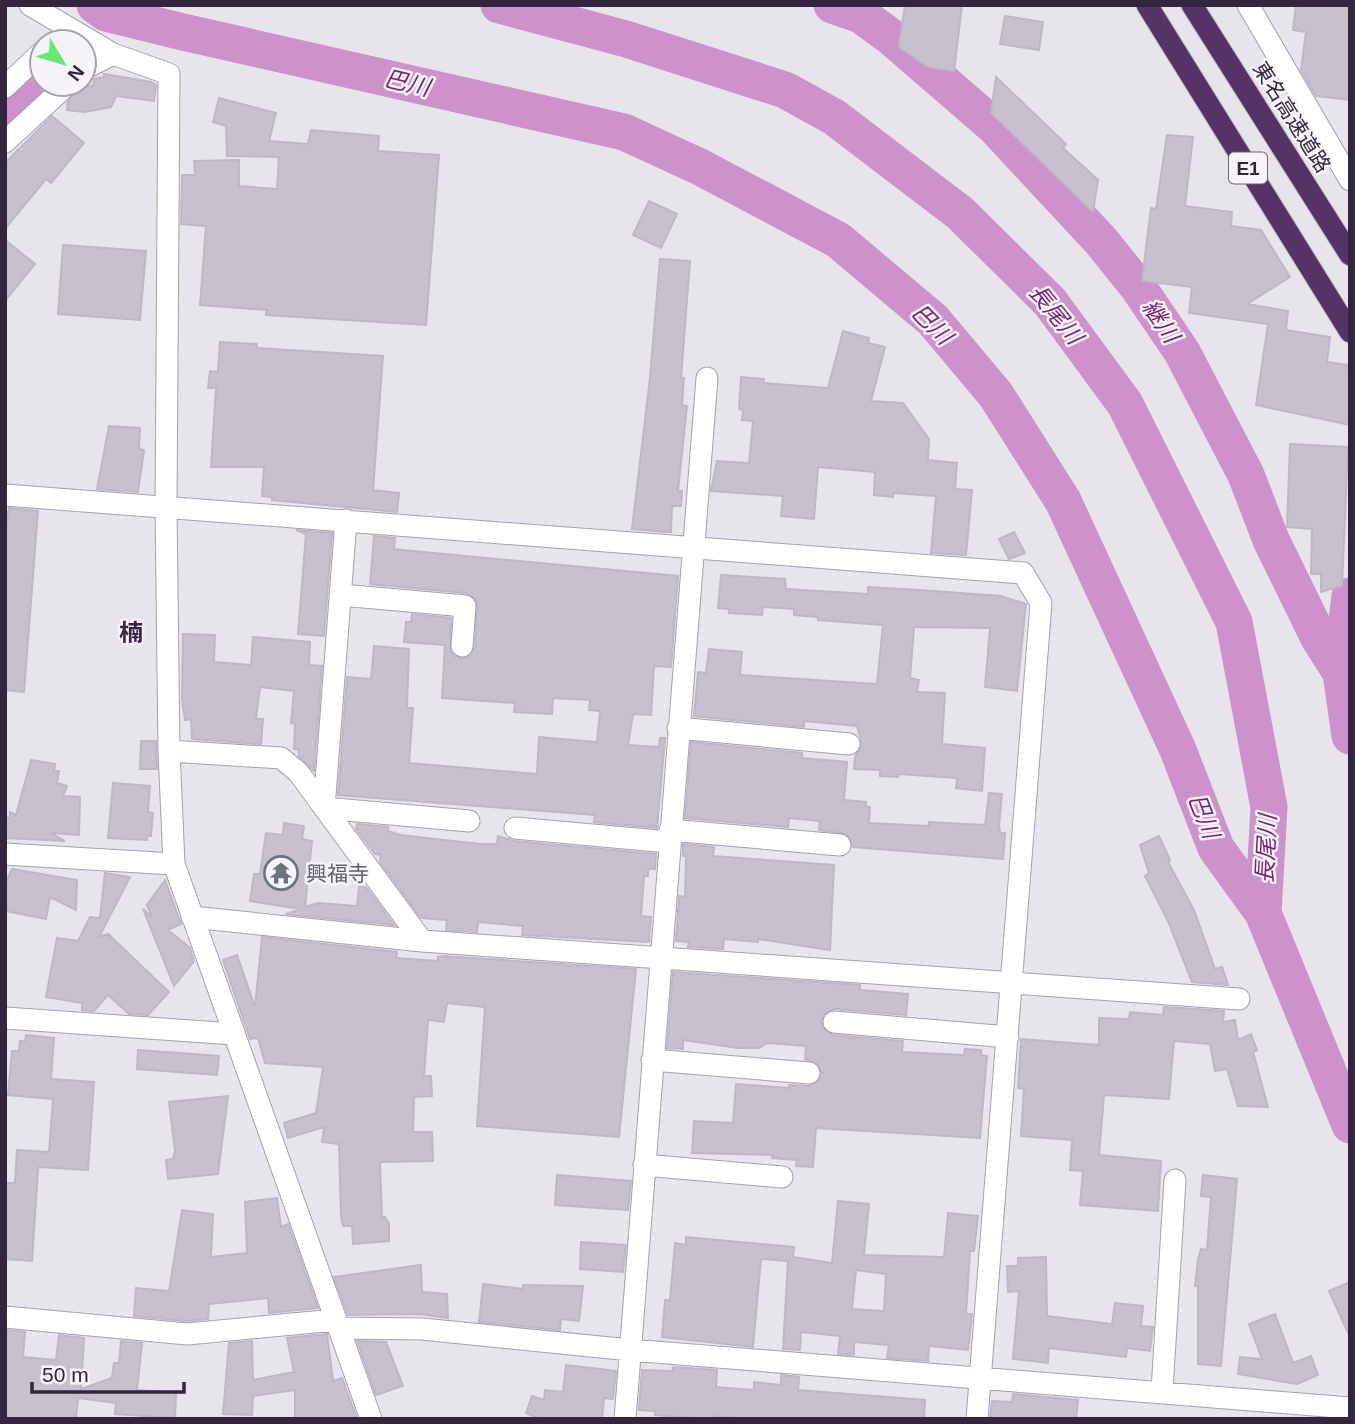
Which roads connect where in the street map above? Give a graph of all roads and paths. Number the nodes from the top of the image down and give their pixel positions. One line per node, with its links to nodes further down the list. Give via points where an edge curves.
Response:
1 (30, 5): 5 (street)
2 (1147, 5): 14 (highway, E1)
3 (1192, 5): 13 (highway, 東名高速道路 / E1)
4 (1248, 5): 12 (street)
5 (68, 27): 6 (street)
6 (113, 54): 7 (street); 17 (street, via 169,74)
7 (98, 62)
8 (28, 65): 9 (street)
9 (5, 87)
10 (53, 98): 11 (street)
11 (5, 142)
12 (1350, 180)
13 (1350, 255)
14 (1350, 332)
15 (707, 378): 19 (street)
16 (5, 495): 17 (street)
17 (166, 507): 18 (street); 24 (street)
18 (346, 520): 19 (street); 20 (street)
19 (692, 546): 22 (street); 35 (street, via 1023,573 1041,603)
20 (341, 595): 21 (street, via 466,606); 25 (street)
21 (462, 646)
22 (678, 728): 23 (street); 28 (street)
23 (849, 744)
24 (169, 751): 25 (street, via 281,758 298,772); 31 (street)
25 (324, 808): 26 (street); 33 (street)
26 (469, 821)
27 (515, 828): 28 (street)
28 (670, 836): 29 (street); 34 (street)
29 (841, 845)
30 (5, 854): 31 (street)
31 (174, 864): 32 (street)
32 (192, 917): 33 (street); 39 (street)
33 (422, 941): 34 (street)
34 (660, 957): 35 (street); 41 (street)
35 (1013, 983): 36 (street); 40 (street)
36 (1239, 999)
37 (5, 1018): 39 (street)
38 (834, 1022): 40 (street)
39 (234, 1034): 47 (street)
40 (1008, 1037): 49 (street)
41 (652, 1060): 42 (street); 43 (street)
42 (809, 1073)
43 (644, 1165): 44 (street); 48 (street)
44 (782, 1177)
45 (1175, 1180): 50 (street)
46 (5, 1317): 47 (street, via 187,1334)
47 (337, 1324): 48 (street); 53 (street)
48 (630, 1350): 49 (street); 54 (street)
49 (981, 1376): 50 (street); 55 (street)
50 (1162, 1391): 52 (street)
51 (1350, 1408): 52 (street)
52 (1324, 1411)
53 (371, 1419)
54 (625, 1419)
55 (977, 1419)

